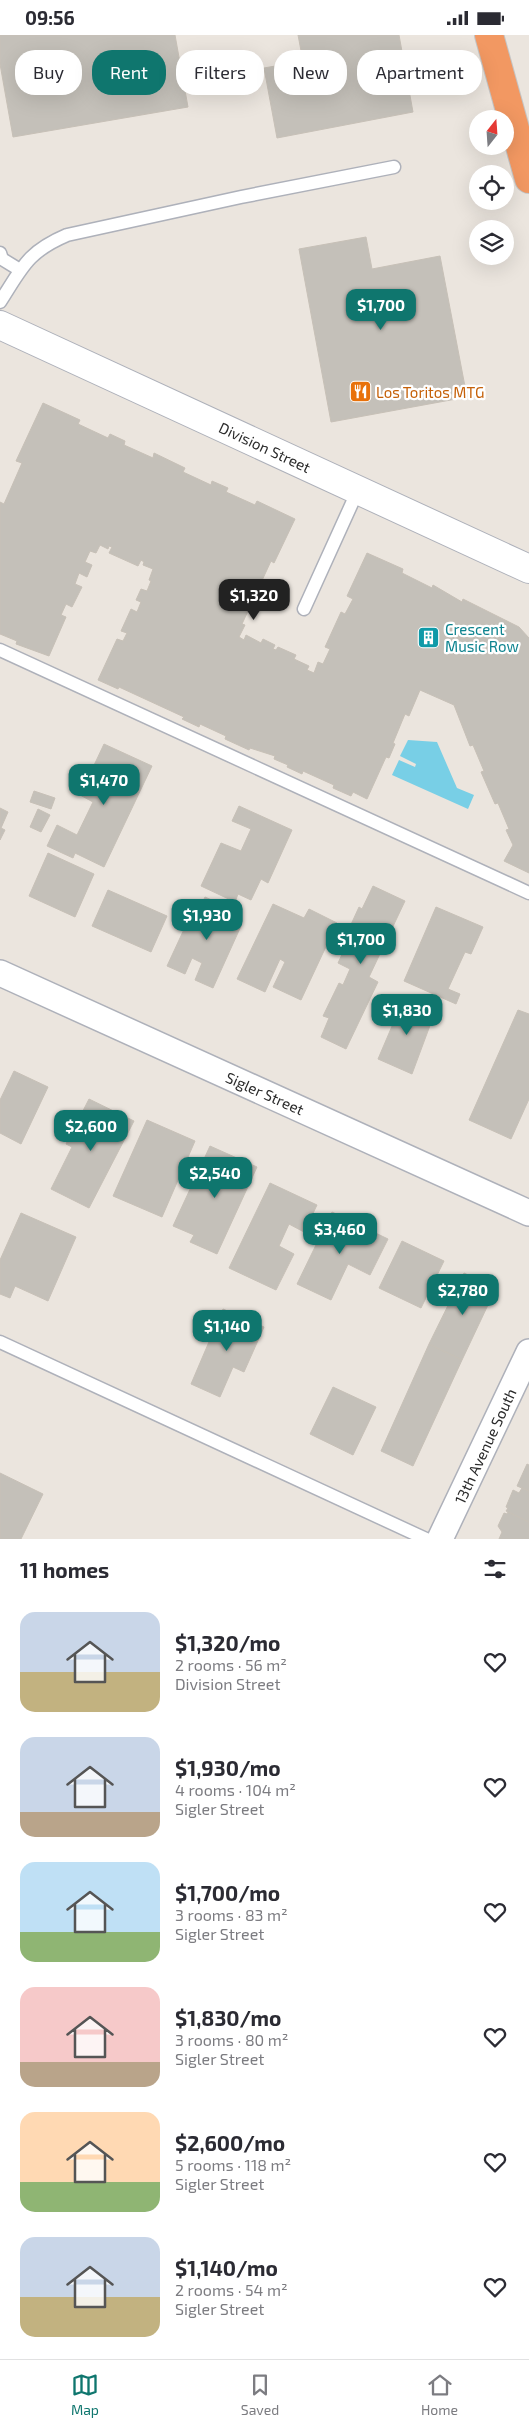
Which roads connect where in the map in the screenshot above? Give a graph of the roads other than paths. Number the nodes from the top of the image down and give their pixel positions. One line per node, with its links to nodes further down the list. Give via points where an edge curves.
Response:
1 (489, 35): 3 (highway)
2 (394, 167): 5 (lane, via 67,235 45,244)
3 (529, 179)
4 (0, 253): 5 (lane, via 2,259)
5 (20, 270): 6 (lane)
6 (0, 302)
7 (0, 325): 8 (main road, Division Street)
8 (358, 490): 9 (main road, Division Street); 10 (lane)
9 (529, 569)
10 (304, 609)
11 (0, 650): 12 (lane)
12 (529, 893)
13 (0, 973): 14 (street, Sigler Street)
14 (528, 1208)
15 (0, 1342): 17 (lane)
16 (529, 1352): 18 (street, 13th Avenue South)
17 (426, 1539)
18 (440, 1539)

